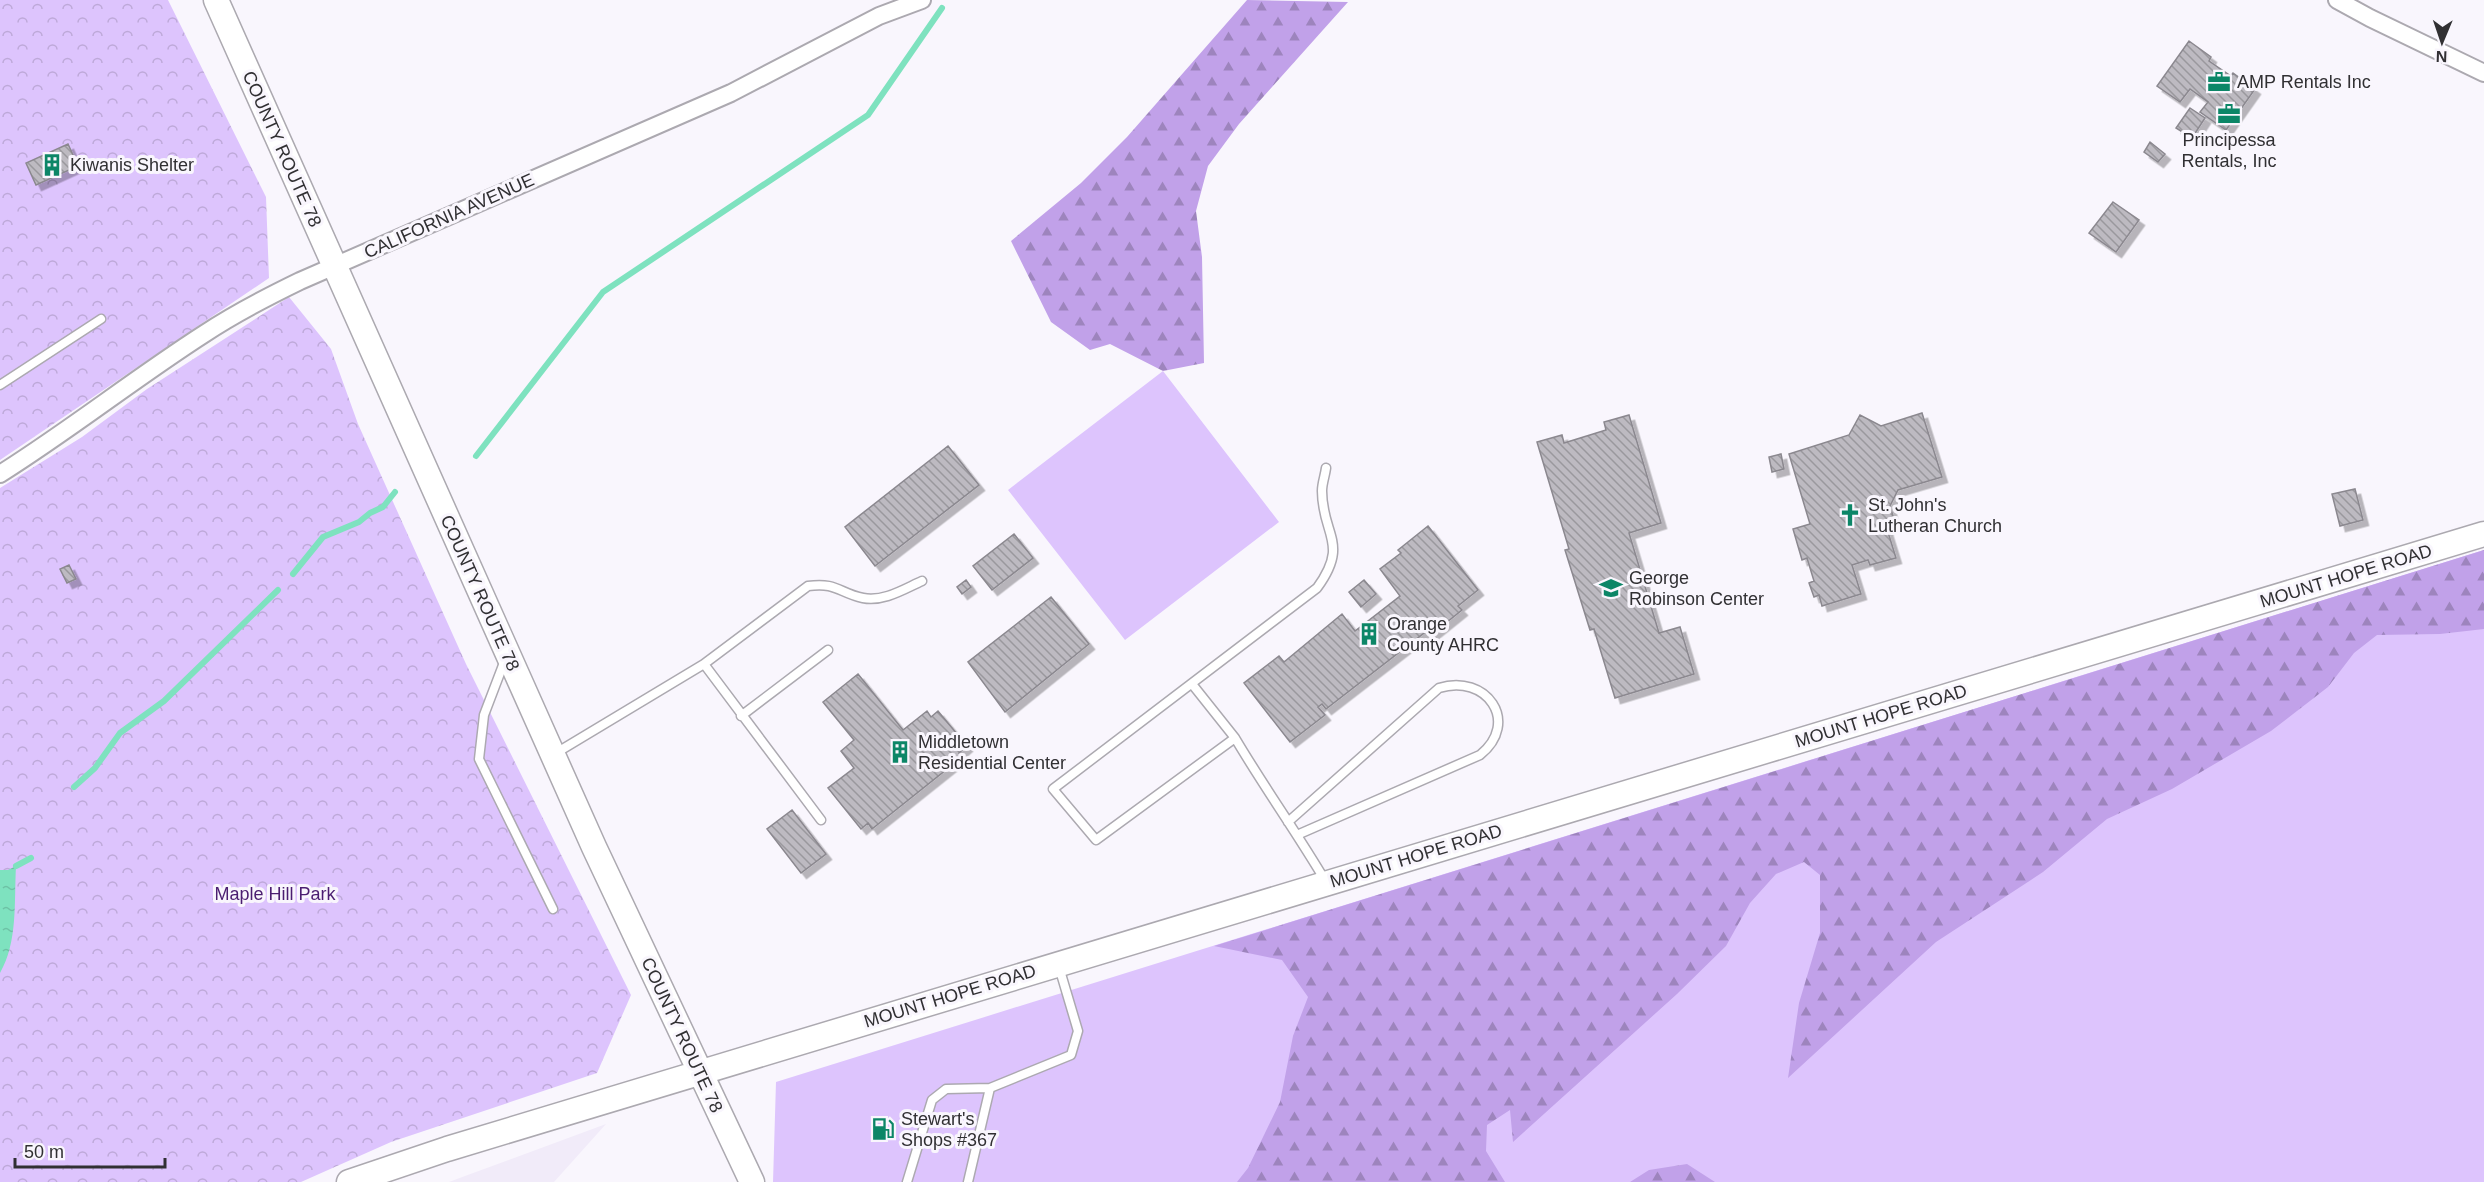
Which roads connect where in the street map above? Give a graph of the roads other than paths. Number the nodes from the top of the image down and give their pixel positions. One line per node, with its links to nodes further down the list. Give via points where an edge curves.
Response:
1 (216, 0): 5 (street, COUNTY ROUTE 78)
2 (922, 0): 5 (street, CALIFORNIA AVENUE, via 879,16 731,93)
3 (2337, 0): 4 (street)
4 (2484, 74)
5 (334, 266): 9 (street, CALIFORNIA AVENUE, via 206,332 55,440); 13 (street, COUNTY ROUTE 78)
6 (101, 319): 7 (lane)
7 (0, 385)
8 (1326, 468): 15 (lane, via 1323,495 1334,546 1329,572 1317,588)
9 (0, 474)
10 (2484, 534): 22 (street, MOUNT HOPE ROAD)
11 (922, 581): 14 (lane, via 884,597 863,598 826,584 808,586)
12 (828, 650): 16 (lane)
13 (508, 654): 18 (street, COUNTY ROUTE 78); 23 (lane, via 484,715 479,759)
14 (704, 664): 16 (lane); 18 (lane)
15 (1192, 684): 17 (lane); 17 (lane, via 1053,789 1096,840)
16 (741, 716): 19 (lane)
17 (1235, 738): 20 (lane)
18 (553, 755): 25 (street, COUNTY ROUTE 78)
19 (820, 820)
20 (1288, 822): 21 (lane); 21 (lane, via 1439,688 1469,686 1493,704 1498,728 1489,747 1480,755)
21 (1297, 835): 22 (lane)
22 (1326, 883): 24 (street, MOUNT HOPE ROAD)
23 (553, 909)
24 (1058, 963): 25 (street, MOUNT HOPE ROAD); 26 (lane, via 1078,1031 1071,1055)
25 (699, 1074): 27 (street, MOUNT HOPE ROAD); 28 (street, COUNTY ROUTE 78)
26 (990, 1088): 29 (lane, via 946,1089 932,1100); 30 (lane)
27 (349, 1182)
28 (752, 1182)
29 (907, 1182)
30 (968, 1182)

